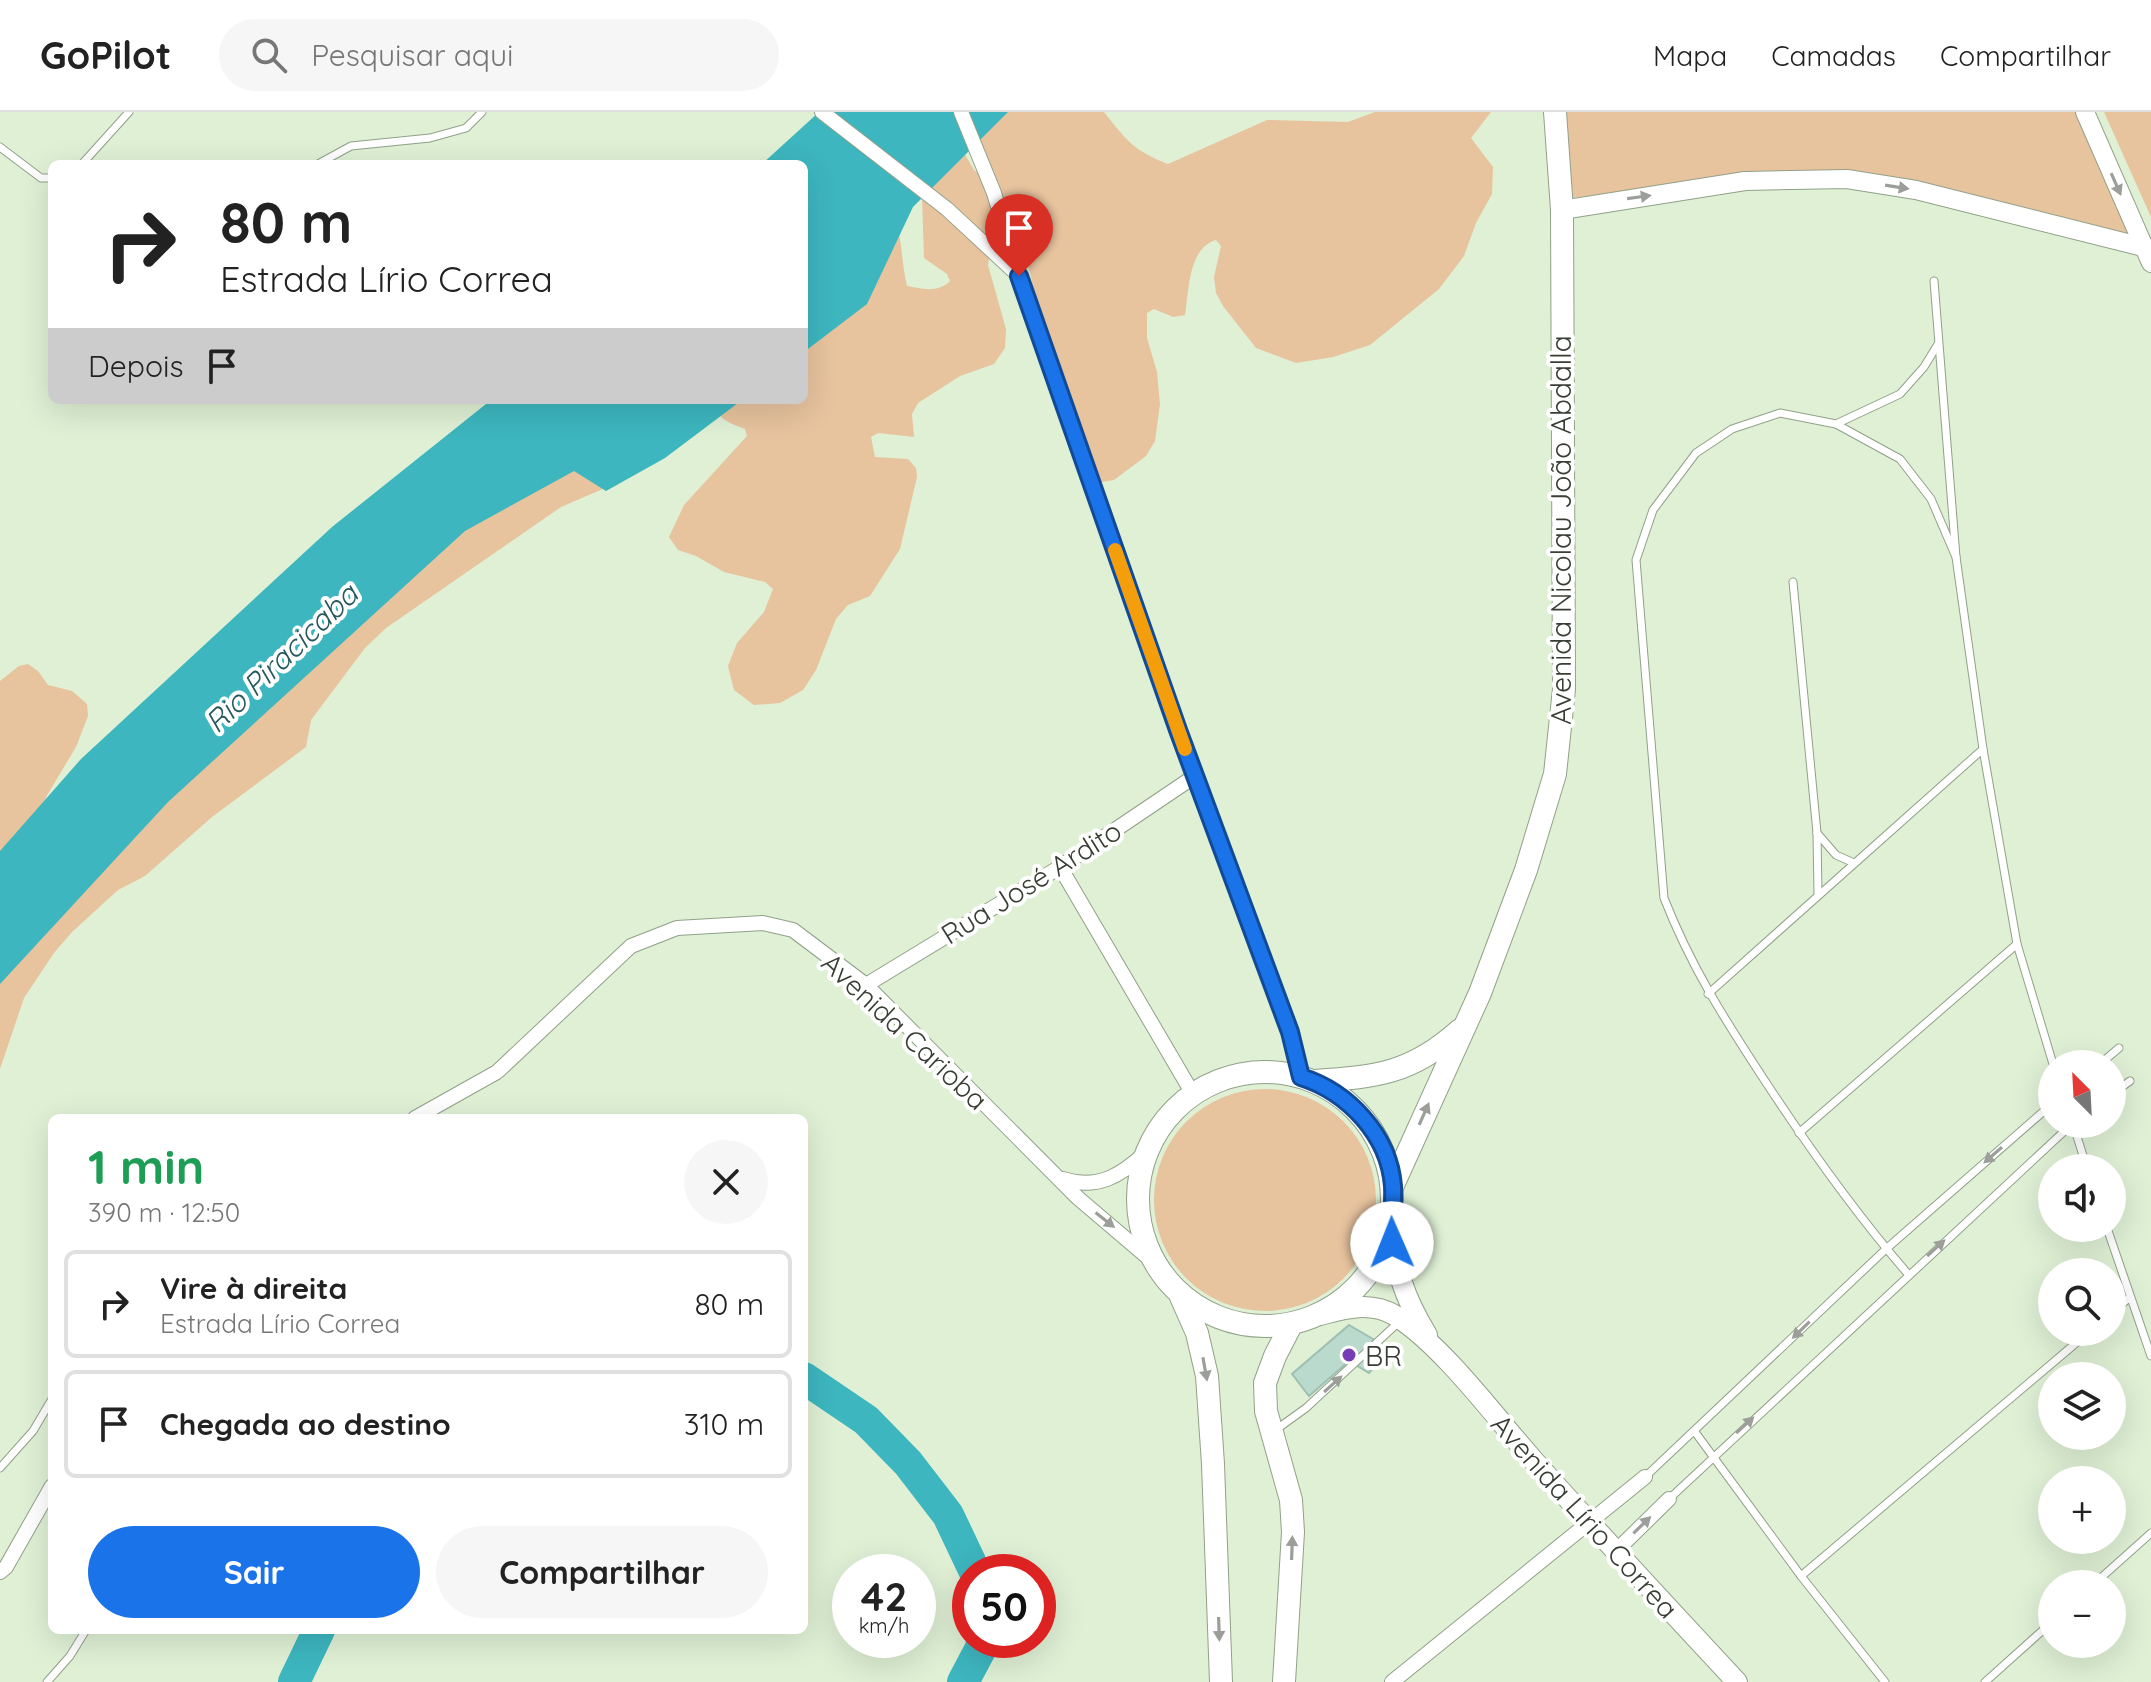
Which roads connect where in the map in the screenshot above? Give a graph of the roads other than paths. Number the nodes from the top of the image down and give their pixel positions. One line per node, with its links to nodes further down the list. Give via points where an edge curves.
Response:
1 (129, 112): 8 (lane)
2 (482, 112): 9 (lane, via 466,128 430,138 351,146)
3 (822, 112): 13 (street, via 947,209)
4 (961, 112): 13 (street, via 994,193)
5 (1555, 112): 11 (main road, Avenida Nicolau João Abdalla)
6 (2085, 112): 12 (street, one-way to 12)
7 (0, 147): 10 (lane)
8 (86, 160)
9 (325, 160)
10 (48, 178)
11 (1562, 210): 12 (street, one-way to 12, via 1745,181 1847,179 1916,190); 28 (main road, Avenida Nicolau João Abdalla, via 1564,689 1555,774 1526,870)
12 (2148, 253)
13 (1019, 276): 20 (street)
14 (1934, 281): 15 (lane)
15 (1939, 342): 16 (lane, via 1900,394); 17 (lane)
16 (1836, 424): 17 (lane, via 1900,459 1931,499); 27 (lane, via 1780,413 1732,429 1696,453 1653,510 1636,560 1664,898)
17 (1956, 557): 19 (lane)
18 (1793, 582): 21 (lane)
19 (1983, 749): 22 (lane); 25 (lane)
20 (1195, 776): 23 (street, Rua José Ardito); 32 (street)
21 (1817, 833): 22 (lane, via 1836,855); 24 (lane)
22 (1854, 863): 24 (lane)
23 (1060, 867): 26 (street, Rua José Ardito); 35 (street)
24 (1818, 894): 27 (lane)
25 (2017, 944): 30 (lane); 38 (lane)
26 (866, 985): 36 (street, Avenida Carioba, via 793,930 763,923 677,928 631,946 497,1072); 41 (street, Avenida Carioba)
27 (1708, 994): 38 (lane)
28 (1463, 1027): 32 (main road, Avenida Nicolau João Abdalla, via 1441,1047 1400,1070); 42 (main road, Avenida Nicolau João Abdalla, one-way to 28)
29 (2119, 1048): 31 (lane)
30 (2049, 1050)
31 (2117, 1050)
32 (1308, 1079): 35 (main road, via 1245,1073); 42 (main road, via 1344,1098 1368,1123 1385,1152)
33 (2130, 1081): 34 (lane)
34 (2126, 1084)
35 (1193, 1094): 40 (main road, via 1165,1119)
36 (422, 1114)
37 (2038, 1116): 45 (lane, one-way to 45)
38 (1799, 1133): 45 (lane)
39 (2057, 1138): 47 (lane, one-way to 39)
40 (1146, 1152): 41 (street, via 1108,1180 1079,1184); 46 (main road, via 1137,1188 1139,1226)
41 (1058, 1178): 46 (street, Avenida Carioba, one-way to 46)
42 (1393, 1185): 43 (main road)
43 (1391, 1225): 51 (main road, via 1377,1262 1352,1292); 55 (main road, Avenida Lírio Correa, via 1401,1285)
44 (2112, 1242): 49 (lane)
45 (1886, 1249): 47 (lane); 58 (lane, one-way to 58)
46 (1152, 1261): 48 (main road)
47 (1908, 1274): 60 (lane, one-way to 47)
48 (1180, 1296): 53 (main road, via 1214,1317 1252,1327); 74 (main road, one-way to 74, via 1197,1333 1207,1376)
49 (2130, 1297): 50 (lane); 56 (lane)
50 (2126, 1301)
51 (1320, 1315): 52 (main road, Avenida Lírio Correa, via 1352,1306 1375,1307); 53 (main road)
52 (1401, 1320): 55 (main road, Avenida Lírio Correa); 59 (lane, one-way to 52)
53 (1291, 1325): 59 (main road, via 1265,1383)
54 (2072, 1346): 70 (lane)
55 (1435, 1349): 65 (main road, Avenida Lírio Correa)
56 (2151, 1356)
57 (48, 1406): 61 (lane)
58 (1695, 1432): 60 (lane); 62 (lane)
59 (1272, 1433): 75 (main road, one-way to 59, via 1293,1532 1291,1500)
60 (1713, 1456): 64 (lane); 70 (lane)
61 (0, 1468)
62 (1645, 1477): 65 (street)
63 (48, 1493): 69 (street)
64 (1669, 1499): 67 (street, one-way to 64)
65 (1590, 1524): 67 (main road, Avenida Lírio Correa); 76 (street)
66 (2151, 1533): 68 (lane)
67 (1616, 1551): 77 (main road, Avenida Lírio Correa)
68 (2110, 1570)
69 (0, 1572)
70 (1801, 1576): 78 (lane)
71 (84, 1634): 73 (lane)
72 (2038, 1635): 79 (lane)
73 (47, 1682)
74 (1221, 1682)
75 (1284, 1682)
76 (1392, 1682)
77 (1737, 1682)
78 (1885, 1682)
79 (1985, 1682)

